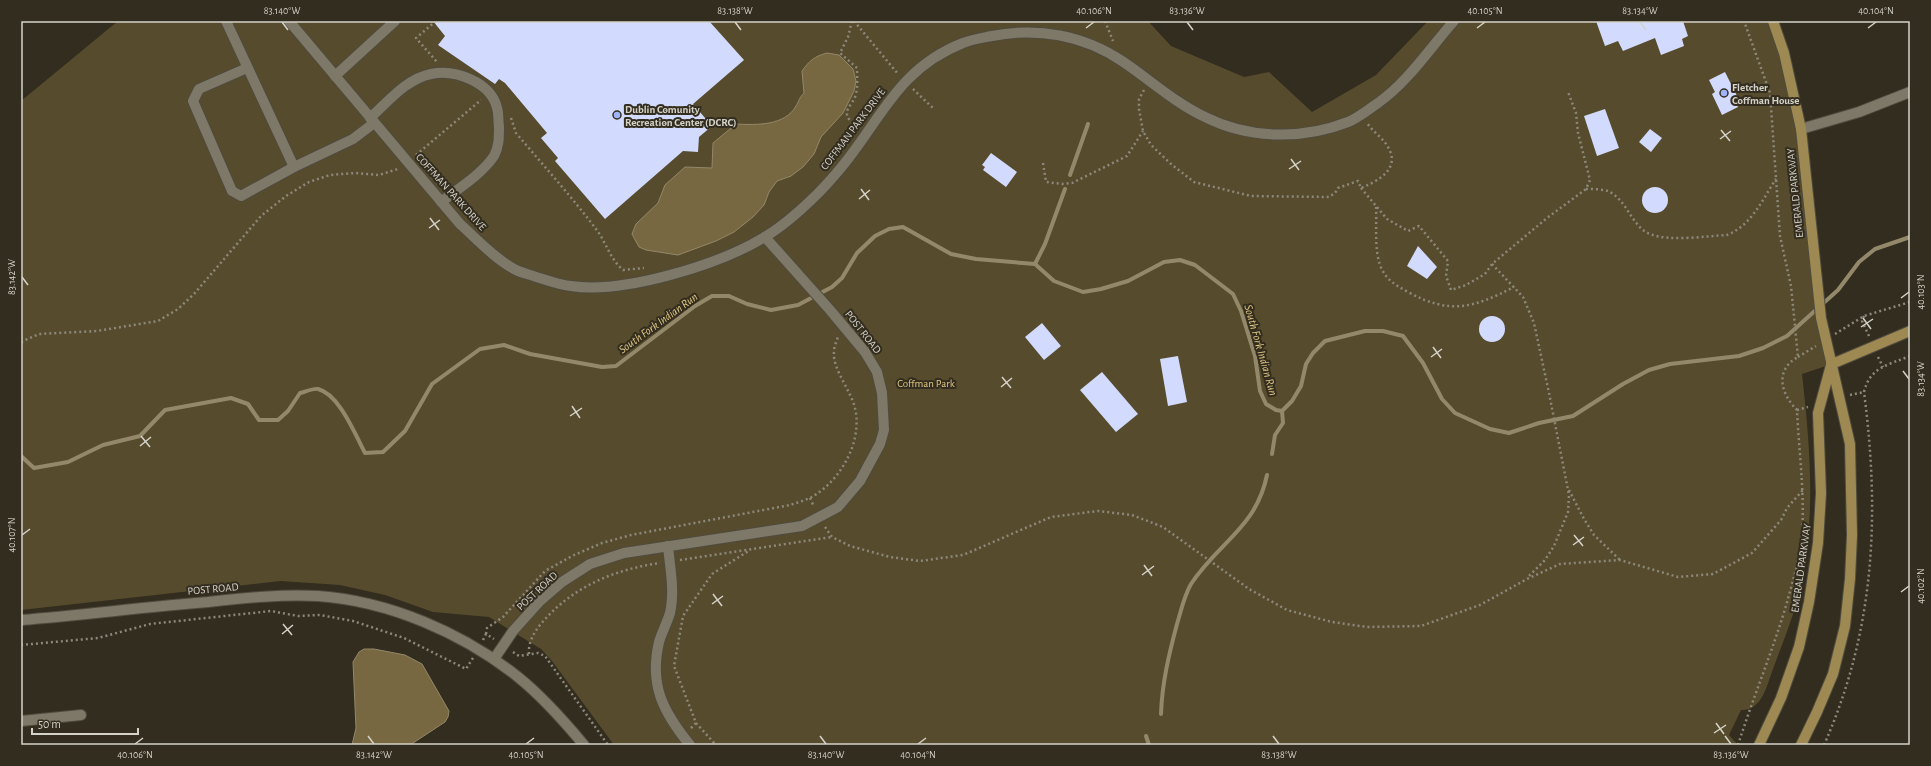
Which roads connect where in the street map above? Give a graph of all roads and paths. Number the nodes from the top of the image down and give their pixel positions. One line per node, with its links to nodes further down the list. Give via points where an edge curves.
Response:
1 (226, 21): 12 (street)
2 (289, 21): 13 (street, COFFMAN PARK DRIVE)
3 (396, 21): 13 (street)
4 (436, 21): 11 (path, via 416,38 436,62)
5 (853, 21): 15 (path); 24 (path, via 840,53 857,68 856,96 850,103 847,115 849,121 856,126)
6 (1105, 21): 10 (path)
7 (1454, 21): 21 (street, COFFMAN PARK DRIVE, via 1392,92)
8 (1744, 21): 29 (path, via 1770,94)
9 (1773, 21): 23 (main road, EMERALD PARKWAY, via 1784,53)
10 (1114, 44)
11 (443, 63)
12 (247, 68): 28 (street); 28 (street, via 199,89 193,101 232,191 241,196)
13 (335, 76): 22 (street, COFFMAN PARK DRIVE)
14 (1150, 80): 15 (street, COFFMAN PARK DRIVE, via 1111,54 1088,43 1058,35 1023,31 966,41 940,54); 21 (street, COFFMAN PARK DRIVE, via 1202,116 1252,132 1280,135 1316,131 1351,121); 25 (path, via 1139,99)
15 (906, 81): 19 (path); 34 (street, COFFMAN PARK DRIVE, via 891,97 835,176 804,206)
16 (1568, 92): 31 (path, via 1576,113 1578,133 1590,180)
17 (1910, 92): 23 (street, via 1859,112)
18 (488, 94): 22 (street, via 477,82 464,75 432,74 417,78); 26 (path); 32 (street, via 498,109 498,147 494,155 473,177)
19 (934, 109)
20 (510, 114): 36 (path, via 516,133 598,231 619,267 623,270)
21 (1362, 114): 30 (path, via 1370,128 1388,147 1391,163 1378,181)
22 (372, 120): 26 (street, COFFMAN PARK DRIVE); 28 (street, via 353,139)
23 (1801, 129): 43 (main road, EMERALD PARKWAY, via 1821,318)
24 (852, 131)
25 (1143, 131): 27 (path, via 1127,156 1072,183 1046,182); 30 (path, via 1151,145 1194,182 1251,196 1329,197 1338,188 1358,181)
26 (407, 162): 32 (street, COFFMAN PARK DRIVE); 42 (path, via 395,171 379,175 330,175 309,182 286,196 261,216 194,294 178,309 158,321 97,331 39,334)
27 (1043, 163)
28 (294, 167)
29 (1776, 178): 31 (path, via 1747,223 1727,235 1668,237 1650,234 1637,224 1622,202 1609,192); 45 (path, via 1780,236 1791,286 1798,357 1790,362 1784,373 1782,385 1790,403 1797,410)
30 (1361, 188): 33 (path)
31 (1586, 189): 35 (path)
32 (441, 202): 34 (street, COFFMAN PARK DRIVE, via 486,248 515,270 571,287 639,282 704,266)
33 (1376, 206): 35 (path, via 1387,219 1408,232 1419,226 1448,261 1446,276 1451,290 1485,274); 37 (path, via 1377,251 1380,265 1387,278 1396,285 1433,304 1447,307 1475,304)
34 (765, 237): 47 (street, POST ROAD, via 865,352 877,372 882,393 884,430 880,444 860,481 838,507 802,526)
35 (1492, 264): 37 (path)
36 (651, 266)
37 (1514, 287): 44 (path, via 1522,297 1534,323)
38 (1910, 302): 39 (path)
39 (1864, 316)
40 (1910, 331): 43 (main road)
41 (833, 332): 52 (path, via 838,336 834,352 835,363 849,390 857,418 852,449 838,474 827,485 810,498 790,505 631,535 602,543 572,556 545,571 503,617 487,628)
42 (21, 342)
43 (1832, 364): 66 (main road, EMERALD PARKWAY, via 1818,413 1821,493 1818,543 1810,602 1799,647 1781,698); 67 (main road, EMERALD PARKWAY, via 1850,444 1850,579 1844,626 1833,674)
44 (1567, 485): 49 (path, via 1594,535); 50 (path, via 1568,512 1545,560)
45 (1803, 490): 49 (path, via 1752,553 1713,574 1678,577); 65 (path, via 1801,547 1794,576 1772,654 1749,709)
46 (832, 537): 50 (path, via 850,546 890,557 920,561 962,555 1051,517 1098,511 1132,515 1163,527 1220,570 1287,610 1332,622 1367,627 1422,626 1480,605)
47 (668, 546): 55 (street, POST ROAD, via 624,553 590,564 562,582 521,621); 60 (street, via 672,591 670,613 659,642 656,673 660,699)
48 (752, 549): 59 (path, via 712,574 683,616 674,666)
49 (1620, 560): 50 (path, via 1560,564)
50 (1527, 579)
51 (21, 620): 55 (street, POST ROAD, via 281,595 320,596 359,602 396,612 437,628)
52 (486, 634)
53 (21, 645): 56 (path, via 98,638 150,624 271,611 353,621 404,638 466,669)
54 (519, 656): 62 (path, via 538,653 545,656)
55 (494, 660): 61 (street, via 545,701)
56 (470, 662)
57 (81, 715): 58 (street)
58 (21, 721)
59 (696, 723): 60 (path); 64 (path)
60 (682, 736): 63 (street)
61 (584, 745)
62 (608, 745)
63 (690, 745)
64 (716, 745)
65 (1738, 745)
66 (1759, 745)
67 (1801, 745)

